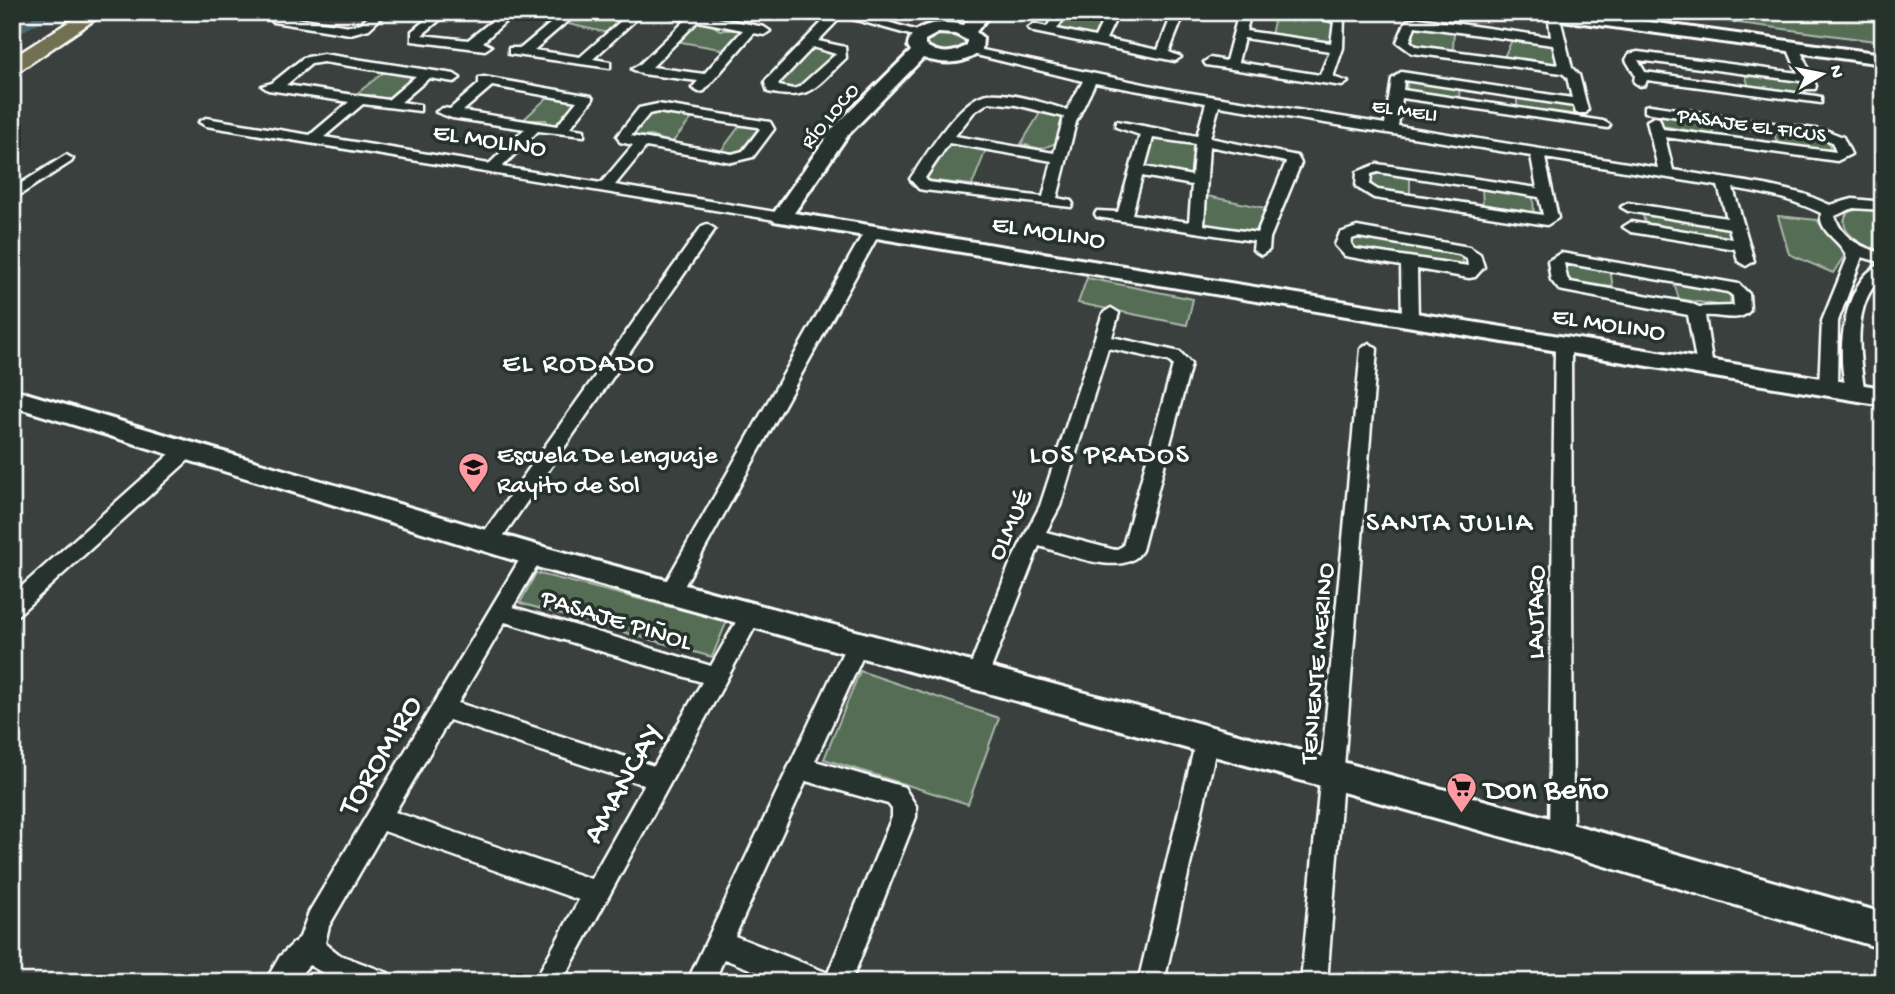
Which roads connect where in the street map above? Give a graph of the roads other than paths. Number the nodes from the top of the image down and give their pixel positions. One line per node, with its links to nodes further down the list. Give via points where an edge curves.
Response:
1 (97, 12): 42 (main road)
2 (381, 12): 16 (street, via 365,26 350,30 277,19)
3 (443, 12): 31 (street, via 416,38)
4 (510, 12): 31 (street)
5 (572, 12): 38 (street, via 518,52)
6 (638, 12): 38 (street)
7 (736, 12): 20 (street)
8 (840, 12): 28 (street); 33 (street)
9 (967, 12): 21 (main road)
10 (984, 12): 26 (street)
11 (1062, 12): 25 (street)
12 (1113, 12): 29 (street)
13 (1179, 12): 29 (street, via 1169,56)
14 (1245, 12): 27 (street)
15 (1309, 12): 35 (street, via 1339,18)
16 (277, 13)
17 (674, 13): 19 (street)
18 (1546, 13): 30 (street); 34 (street)
19 (695, 18): 20 (street); 23 (street, via 640,70 703,83)
20 (723, 23): 23 (street)
21 (946, 27): 26 (street); 33 (street)
22 (1034, 28): 25 (street)
23 (751, 29): 24 (street)
24 (764, 31)
25 (1050, 31): 29 (street)
26 (967, 32): 36 (street, via 977,41)
27 (1239, 34): 35 (street); 41 (street)
28 (808, 42): 28 (street, via 771,83 773,89 793,93 804,89 842,55 841,50)
29 (1098, 42)
30 (1558, 43): 43 (street); 43 (street, via 1417,22 1410,24 1404,42 1412,49)
31 (469, 44): 32 (street)
32 (485, 47)
33 (927, 47): 36 (street, via 957,57); 88 (main road, RÍO LOCO, via 890,101)
34 (1793, 47): 37 (street); 45 (street)
35 (1337, 48): 48 (street)
36 (972, 50): 47 (street, EL MELI)
37 (1883, 59)
38 (582, 62): 40 (street)
39 (1210, 62): 41 (street)
40 (606, 65)
41 (1231, 65): 48 (street)
42 (12, 67)
43 (1566, 69): 53 (street, via 1573,75)
44 (425, 75): 46 (street); 51 (street, via 315,58 271,86); 54 (street)
45 (1807, 78): 45 (street, via 1816,100 1641,78 1632,60)
46 (454, 79)
47 (1091, 79): 52 (street, EL MELI); 56 (street)
48 (1322, 79): 49 (street)
49 (1342, 82)
50 (1396, 93): 53 (street, via 1398,79 1406,76); 57 (street); 62 (street)
51 (360, 100): 54 (street); 68 (street)
52 (1214, 100): 62 (street, EL MELI); 69 (street)
53 (1578, 103): 57 (street, via 1582,118)
54 (390, 105): 55 (street)
55 (415, 108)
56 (1071, 114): 67 (street, via 986,98); 72 (street)
57 (1577, 121): 60 (street)
58 (206, 122): 68 (street, EL MOLINO)
59 (1121, 124): 66 (street)
60 (1603, 125)
61 (534, 127): 63 (street); 63 (street, via 448,113 486,82 586,99); 74 (street)
62 (1391, 128): 71 (street, EL MELI)
63 (561, 130): 65 (street)
64 (1657, 132): 64 (street, PASAJE EL FICUS, via 1837,157 1844,154 1838,139 1828,135 1649,103); 76 (street)
65 (579, 133)
66 (1147, 133): 69 (street); 75 (street)
67 (946, 138): 72 (street); 82 (street, via 917,179 919,183)
68 (313, 140): 74 (street, EL MOLINO)
69 (1202, 142): 78 (street); 90 (street, via 1286,156 1294,163 1261,244)
70 (641, 144): 70 (street, via 732,158 748,154 767,129 758,123 658,108 644,111 624,136 628,142); 79 (street)
71 (1537, 152): 76 (street, EL MELI); 80 (street)
72 (1061, 158): 82 (street)
73 (66, 159): 81 (street)
74 (492, 169): 79 (street, EL MOLINO)
75 (1135, 170): 78 (street); 87 (street)
76 (1666, 173): 77 (street, EL MELI)
77 (1724, 181): 85 (street, EL MELI, via 1787,193); 89 (street)
78 (1200, 182): 90 (street)
79 (606, 188): 88 (street, EL MOLINO)
80 (1545, 194): 80 (street, via 1377,168 1364,172 1363,187 1374,194 1540,221 1551,218)
81 (12, 196)
82 (1049, 202): 83 (street)
83 (1066, 204)
84 (1883, 206): 85 (street, via 1851,204)
85 (1830, 211): 94 (street, via 1831,228)
86 (1102, 214): 87 (street)
87 (1124, 216): 90 (street)
88 (792, 218): 92 (main road, EL MOLINO)
89 (1734, 224): 93 (street); 93 (street, via 1628,203 1632,235)
90 (1196, 227)
91 (707, 229): 112 (street)
92 (872, 232): 101 (main road, EL MOLINO); 114 (street)
93 (1741, 245): 96 (street)
94 (1853, 248): 95 (street); 106 (street, via 1855,259 1830,321)
95 (1883, 257)
96 (1746, 261)
97 (1409, 263): 97 (street, via 1469,273 1476,268 1474,257 1464,250 1357,232 1345,236 1343,245 1350,253); 101 (street)
98 (1883, 269): 107 (street, via 1864,287 1851,331)
99 (1111, 313): 102 (street, OLMUÉ)
100 (1696, 313): 100 (street, via 1740,312 1741,294 1733,288 1562,258 1556,261 1559,280 1565,286 1683,305); 105 (street)
101 (1410, 320): 103 (main road, EL MOLINO)
102 (1103, 341): 111 (street, OLMUÉ, via 1050,506); 111 (street, via 1174,356 1182,364 1132,550 1115,558)
103 (1563, 345): 105 (main road, EL MOLINO); 127 (street, LAUTARO)
104 (1369, 349): 124 (street, TENIENTE MERINO)
105 (1704, 368): 106 (main road, EL MOLINO)
106 (1828, 388): 107 (street, EL MOLINO)
107 (1856, 393): 109 (street, EL MOLINO)
108 (12, 397): 110 (main road)
109 (1883, 397)
110 (186, 450): 112 (main road); 115 (street)
111 (1034, 537): 120 (street, OLMUÉ)
112 (488, 542): 113 (main road)
113 (533, 555): 114 (main road); 116 (street, TOROMIRO)
114 (670, 593): 117 (main road)
115 (12, 608)
116 (501, 612): 119 (street, PASAJE PIÑOL); 121 (street, TOROMIRO)
117 (751, 614): 118 (main road); 119 (street, AMANCAY)
118 (858, 643): 120 (main road); 123 (street)
119 (716, 677): 125 (street, AMANCAY)
120 (977, 677): 122 (main road)
121 (444, 708): 125 (street); 126 (street, TOROMIRO)
122 (1207, 740): 124 (main road); 138 (street)
123 (800, 768): 130 (street); 137 (street, via 896,795 904,806 904,817)
124 (1333, 774): 127 (main road); 139 (street, TENIENTE MERINO)
125 (659, 779): 128 (street, AMANCAY)
126 (379, 818): 128 (street); 131 (street, TOROMIRO, via 318,921)
127 (1560, 837): 129 (main road)
128 (596, 893): 134 (street, AMANCAY)
129 (1883, 932)
130 (718, 943): 135 (street); 136 (street)
131 (311, 945): 132 (street, TOROMIRO); 133 (street, via 331,964)
132 (278, 982)
133 (379, 982)
134 (547, 982)
135 (700, 982)
136 (819, 982)
137 (838, 982)
138 (1151, 982)
139 (1314, 982)

